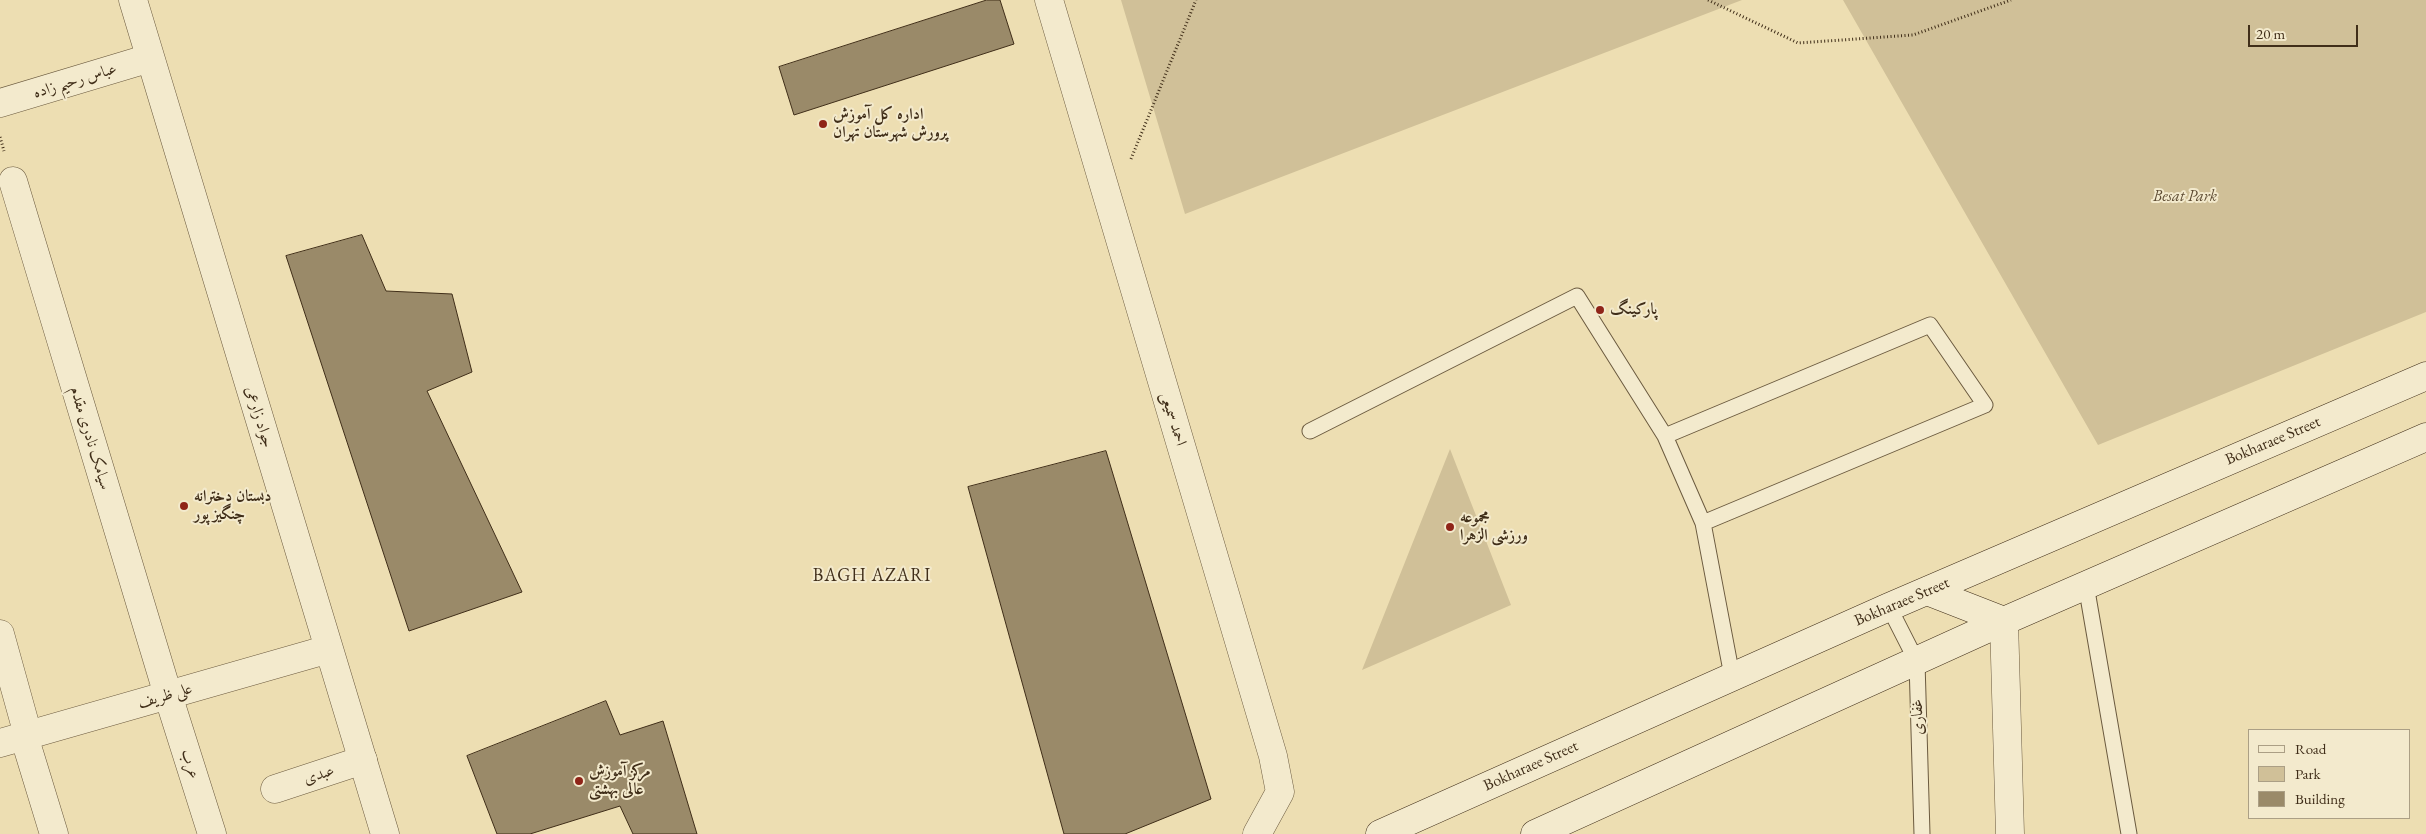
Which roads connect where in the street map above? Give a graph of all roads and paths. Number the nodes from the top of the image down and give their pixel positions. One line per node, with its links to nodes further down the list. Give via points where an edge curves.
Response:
1 (133, 0): 6 (street, جواد زارعی)
2 (1049, 0): 9 (street, احمد سمیعی)
3 (1196, 0): 9 (path)
4 (1708, 0): 5 (path, via 1798,43 1914,35)
5 (2011, 0)
6 (150, 58): 7 (street, عباس رحیم زاده); 20 (street, جواد زارعی)
7 (0, 103)
8 (13, 181): 23 (street, سیامک نادری مقدم)
9 (1110, 208): 30 (street, احمد سمیعی, via 1273,756 1280,792)
10 (2426, 376): 16 (street, Bokharaee Street)
11 (1310, 432): 12 (lane, via 1577,296)
12 (1665, 436): 14 (lane); 14 (lane, via 1930,325 1985,406)
13 (2426, 438): 15 (street)
14 (1703, 523): 22 (lane)
15 (2086, 585): 18 (street); 35 (lane)
16 (1927, 591): 17 (street, Bokharaee Street); 18 (street)
17 (1889, 607): 21 (lane, غفاری); 22 (street, Bokharaee Street)
18 (2004, 621): 21 (street); 34 (street)
19 (0, 634): 24 (street)
20 (330, 649): 23 (street, علی ظریف); 25 (street, جواد زارعی)
21 (1917, 662): 32 (street); 33 (lane, غفاری)
22 (1732, 676): 31 (street, Bokharaee Street)
23 (168, 695): 24 (street, علی ظریف); 28 (street, عرب)
24 (18, 738): 27 (street)
25 (363, 760): 26 (street, عبدی); 29 (street, جواد زارعی)
26 (275, 789)
27 (54, 834)
28 (212, 834)
29 (385, 834)
30 (1257, 834)
31 (1380, 834)
32 (1535, 834)
33 (1922, 834)
34 (2010, 834)
35 (2129, 834)

